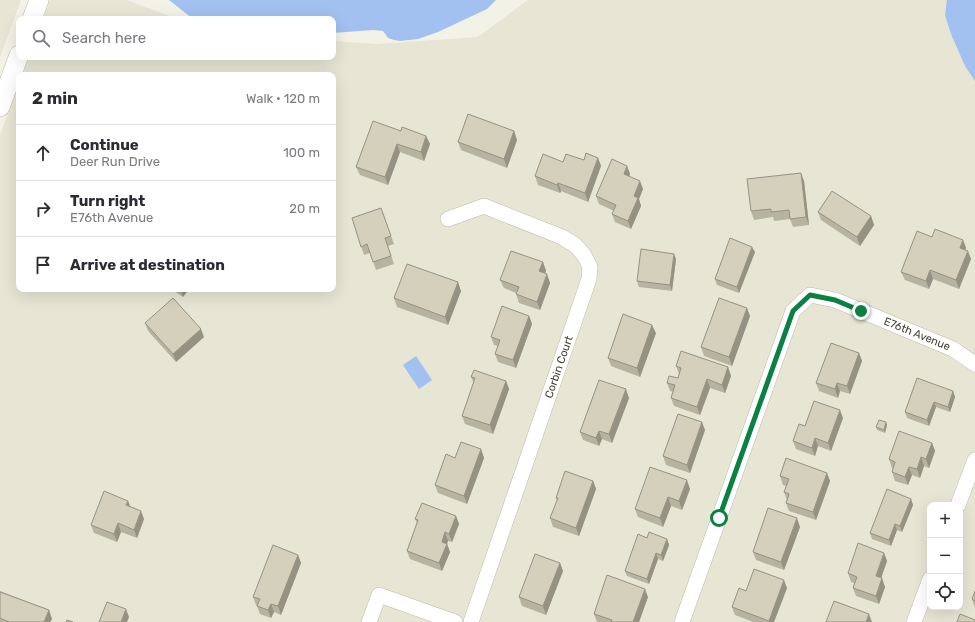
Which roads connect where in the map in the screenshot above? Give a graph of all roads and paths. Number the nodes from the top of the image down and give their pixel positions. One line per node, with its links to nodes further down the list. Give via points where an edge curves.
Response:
1 (39, 0): 2 (street)
2 (33, 16)
3 (17, 60): 4 (street)
4 (0, 107)
5 (448, 219): 12 (street, Corbin Court, via 484,206 562,237 575,245 590,267 589,279)
6 (975, 364): 13 (street, E76th Avenue, via 954,349 835,300 810,295 793,311)
7 (975, 460): 8 (street)
8 (959, 502)
9 (927, 587): 14 (street)
10 (369, 622): 11 (street, via 379,595)
11 (455, 622)
12 (471, 622)
13 (682, 622)
14 (914, 622)

